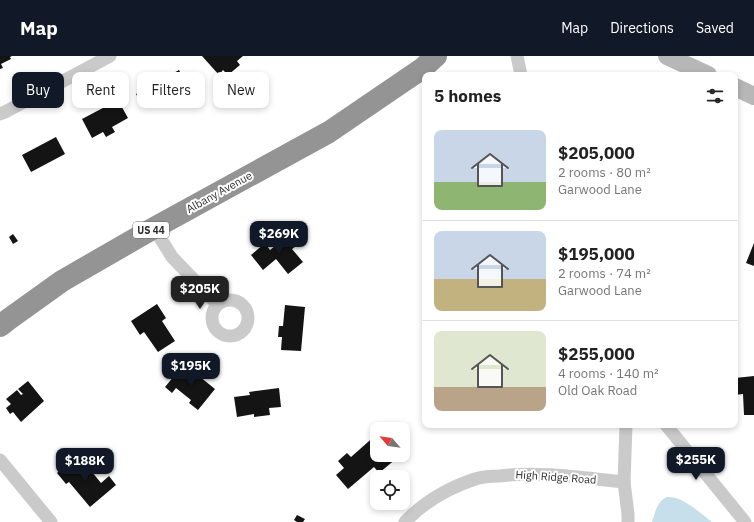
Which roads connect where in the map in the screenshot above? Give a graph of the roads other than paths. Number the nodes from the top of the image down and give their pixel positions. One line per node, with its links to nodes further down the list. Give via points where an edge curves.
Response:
1 (110, 56): 9 (street)
2 (436, 56): 10 (highway, Albany Avenue / US 44, via 423,68 329,132)
3 (517, 56): 5 (street)
4 (667, 56): 6 (main road)
5 (520, 72)
6 (702, 72)
7 (738, 88): 8 (main road)
8 (754, 96)
9 (0, 114)
10 (154, 228): 11 (street, via 172,257); 12 (highway, Albany Avenue / US 44, via 62,281)
11 (217, 304)
12 (0, 326)
13 (626, 428): 16 (street)
14 (668, 428): 20 (street)
15 (0, 460): 17 (street)
16 (624, 482): 18 (street, High Ridge Road, via 539,474 509,474 480,478 439,495); 19 (street)
17 (51, 522)
18 (405, 522)
19 (628, 522)
20 (745, 522)

